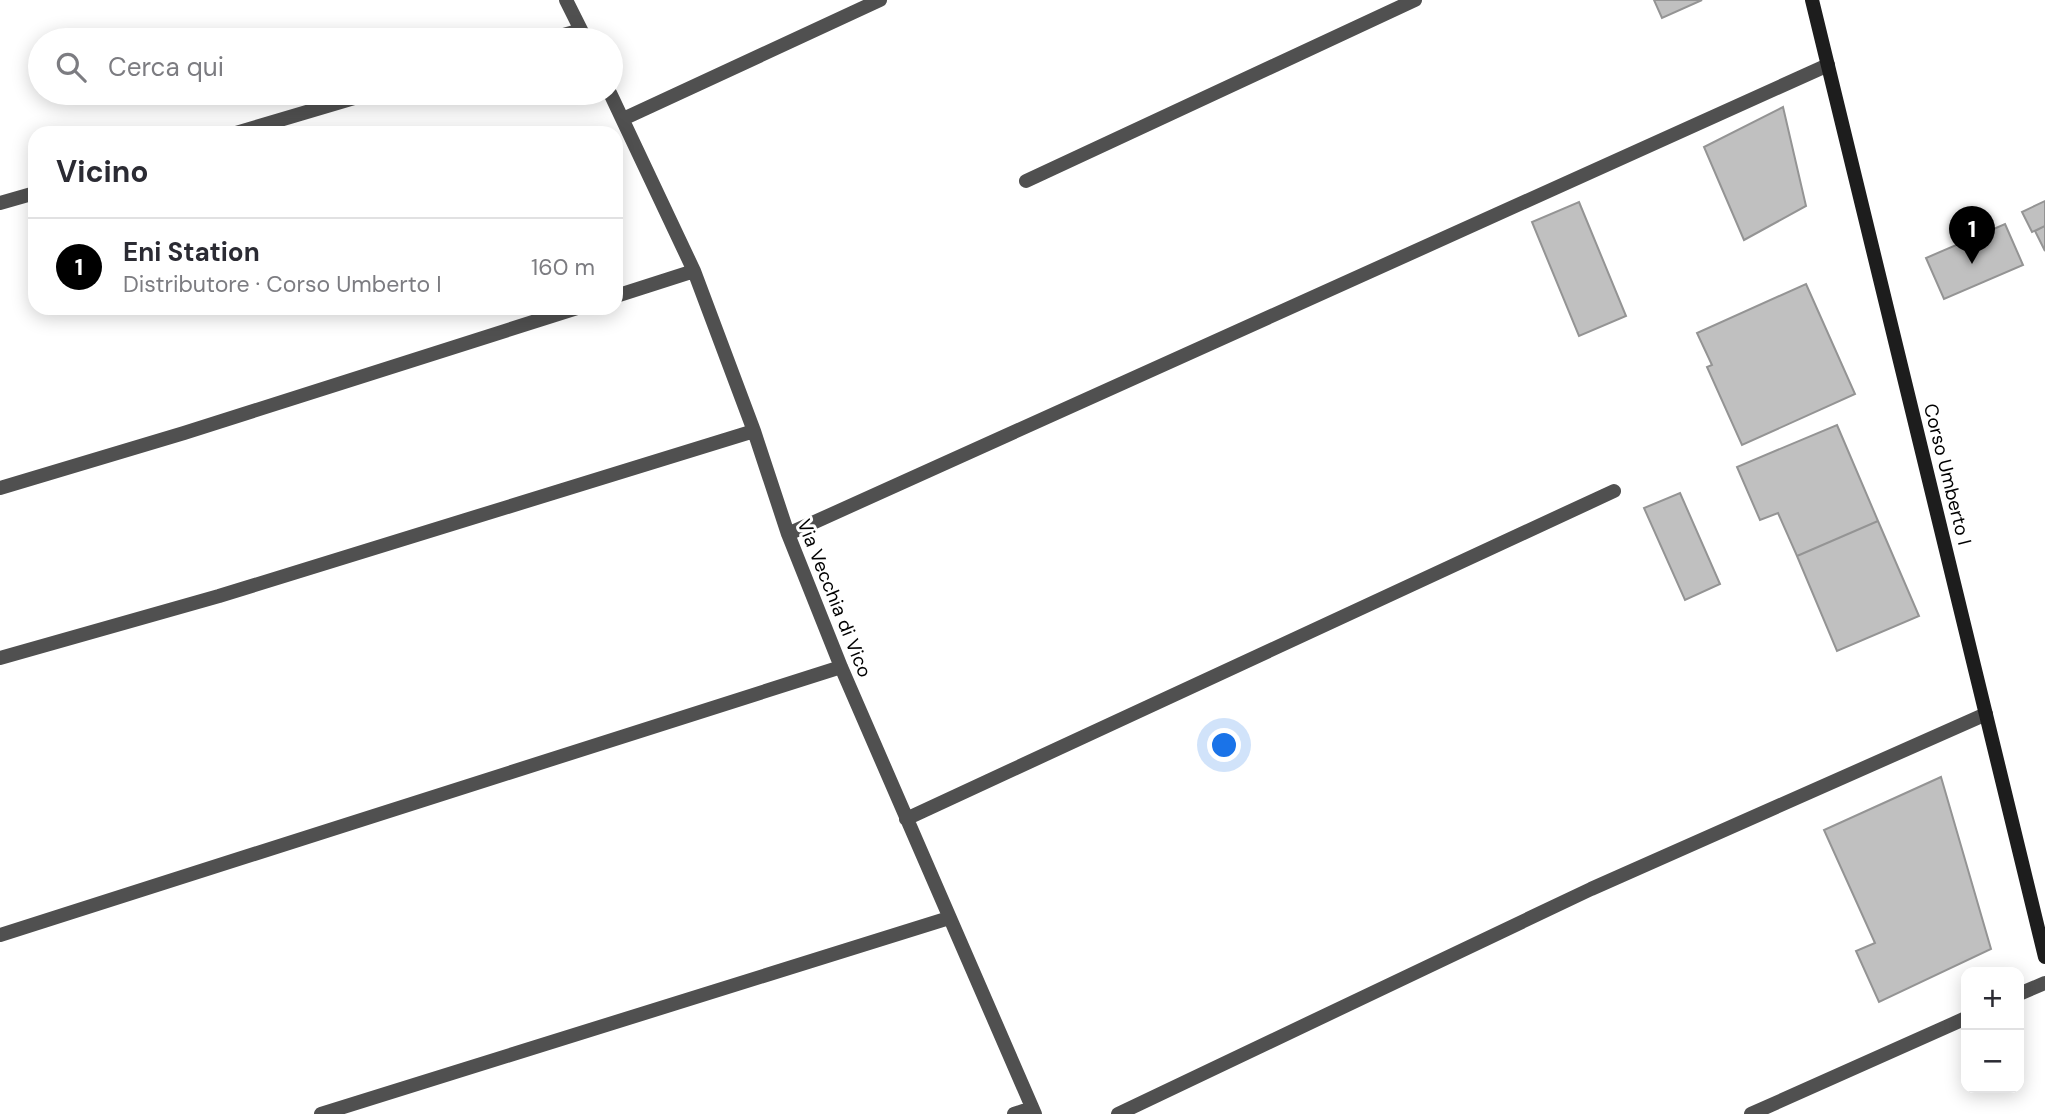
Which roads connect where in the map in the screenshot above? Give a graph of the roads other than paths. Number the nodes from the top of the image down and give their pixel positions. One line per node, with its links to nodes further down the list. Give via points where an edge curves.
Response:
1 (566, 0): 5 (street)
2 (880, 0): 9 (street)
3 (1415, 0): 11 (street)
4 (1812, 0): 6 (street, Corso Umberto I)
5 (580, 28)
6 (1828, 65): 20 (street); 23 (street, Corso Umberto I)
7 (330, 105): 10 (street)
8 (616, 105): 9 (street, Via Vecchia di Vico)
9 (623, 120): 14 (street, Via Vecchia di Vico)
10 (259, 126)
11 (1026, 181)
12 (28, 195): 13 (street)
13 (0, 203)
14 (694, 271): 15 (street); 17 (street, Via Vecchia di Vico)
15 (623, 294)
16 (555, 315): 18 (street)
17 (754, 431): 20 (street, Via Vecchia di Vico); 21 (street, via 232,592)
18 (0, 488)
19 (1614, 491): 24 (street)
20 (788, 534): 22 (street, Via Vecchia di Vico)
21 (0, 658)
22 (841, 667): 24 (street, Via Vecchia di Vico); 26 (street)
23 (1986, 714): 27 (street, Corso Umberto I); 34 (street, via 1591,889)
24 (906, 819): 25 (street, Via Vecchia di Vico)
25 (949, 918): 31 (street, Via Vecchia di Vico); 32 (street)
26 (0, 935)
27 (2045, 957)
28 (2045, 982): 29 (street)
29 (2024, 992)
30 (1961, 1020): 35 (street)
31 (1034, 1111): 33 (street)
32 (321, 1114)
33 (1014, 1114)
34 (1118, 1114)
35 (1751, 1114)

